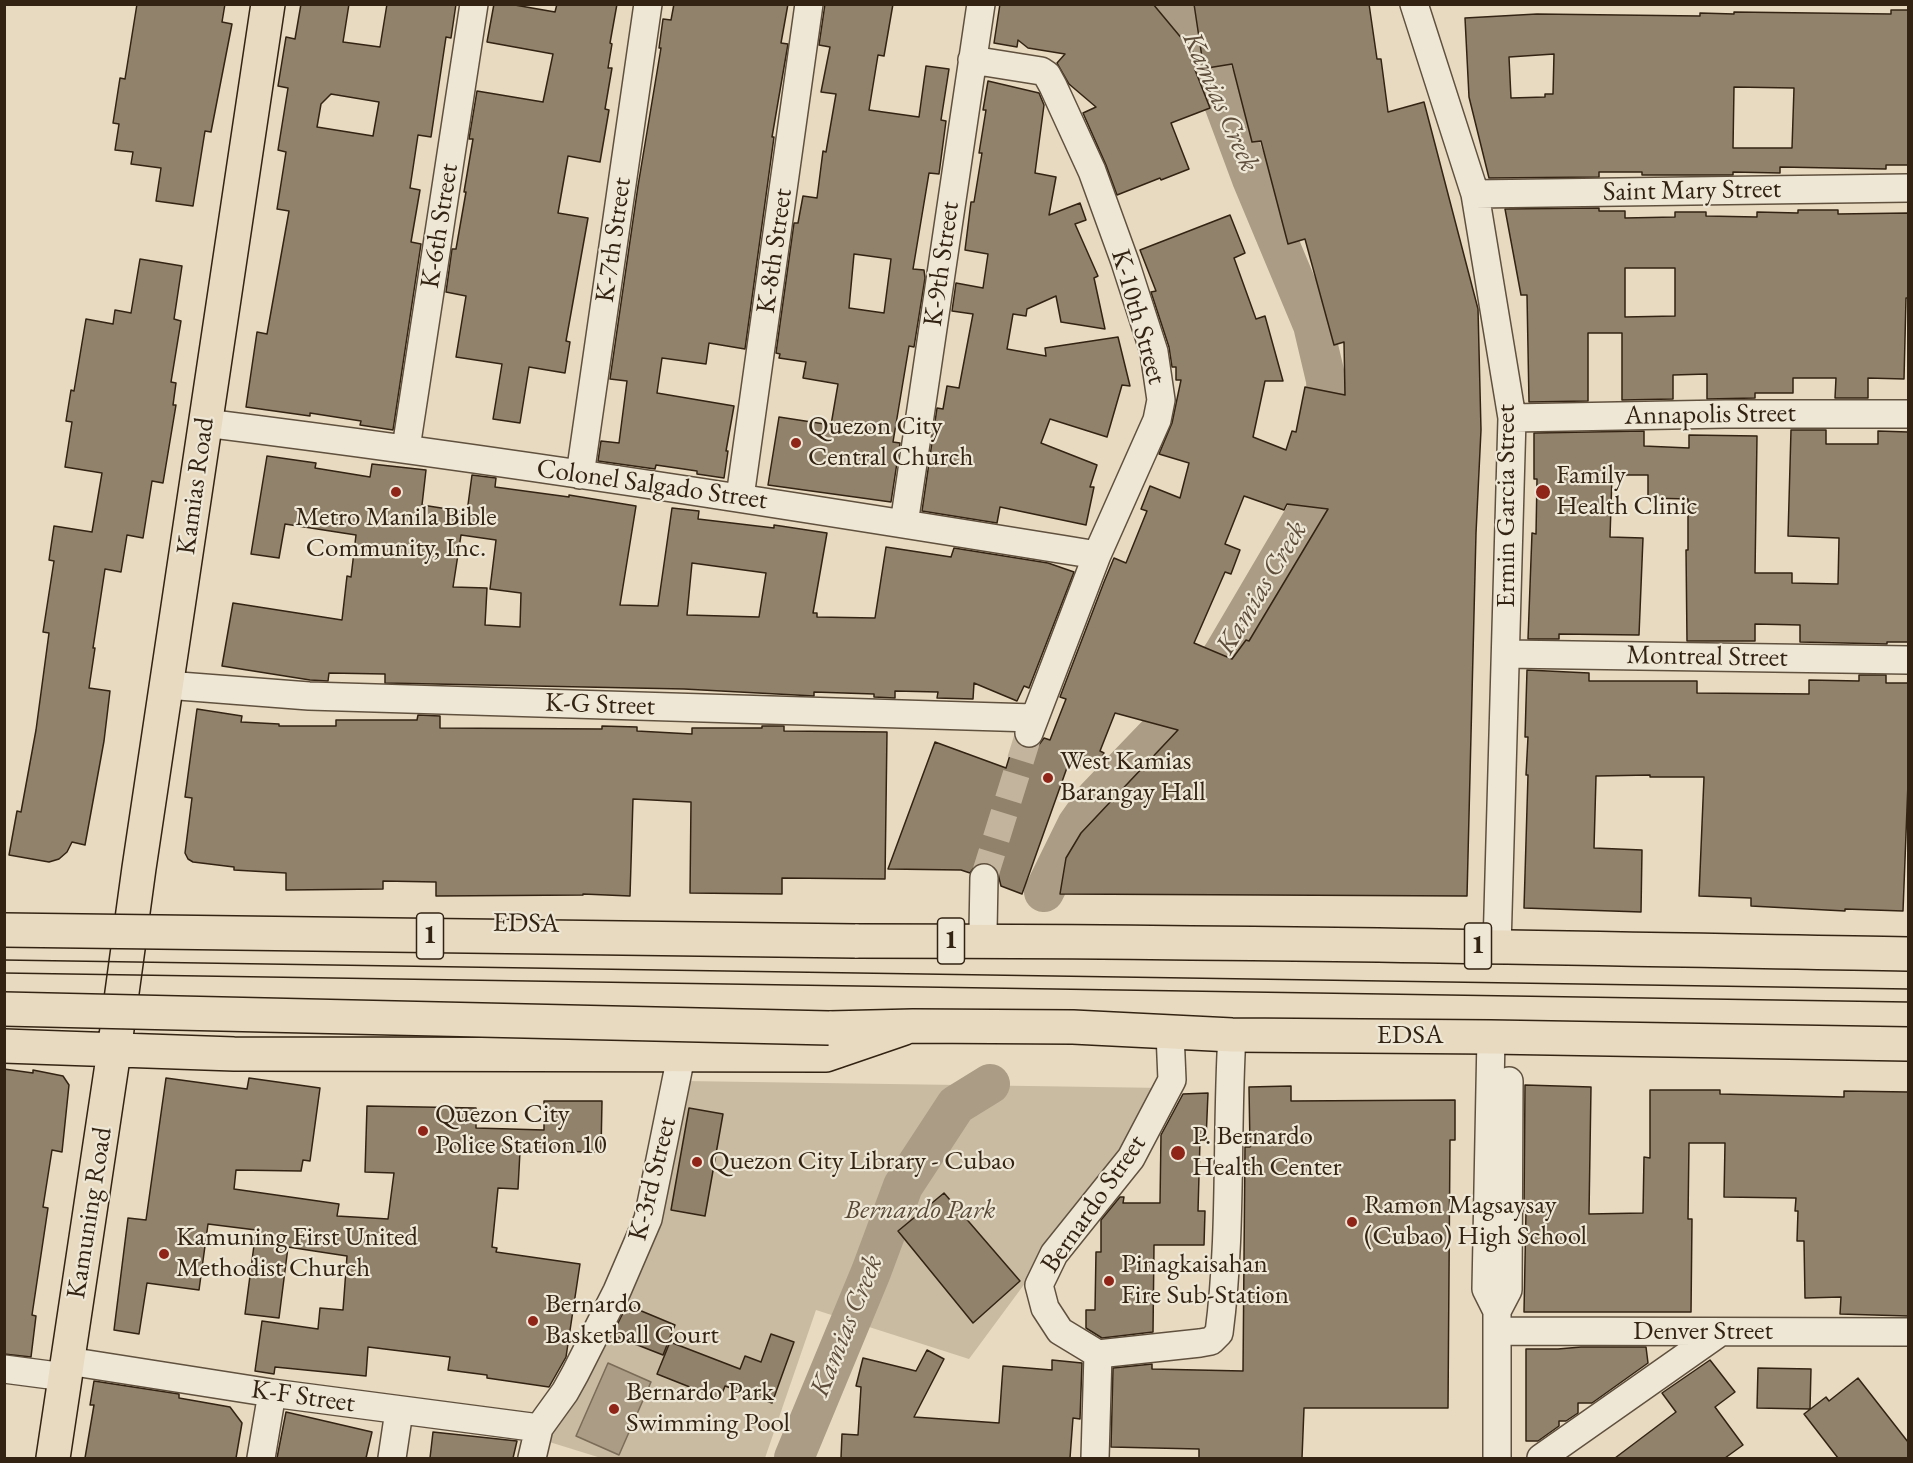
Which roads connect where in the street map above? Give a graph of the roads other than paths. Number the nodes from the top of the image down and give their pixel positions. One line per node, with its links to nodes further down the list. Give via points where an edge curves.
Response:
1 (268, 4): 12 (main road, Kamias Road)
2 (474, 4): 13 (street, K-6th Street)
3 (648, 4): 14 (street, K-7th Street)
4 (810, 4): 15 (street, K-8th Street)
5 (981, 4): 7 (street, K-9th Street)
6 (1414, 4): 9 (street, Ermin Garcia Street)
7 (972, 60): 16 (street, K-9th Street); 17 (street, K-10th Street, via 1034,69 1047,75 1092,171 1154,352 1161,400 1157,420)
8 (1908, 188): 9 (street, Saint Mary Street)
9 (1475, 194): 11 (street, Ermin Garcia Street)
10 (1908, 414): 11 (street, Annapolis Street)
11 (1512, 418): 18 (street, Ermin Garcia Street)
12 (205, 423): 13 (street, Colonel Salgado Street); 20 (main road, Kamias Road)
13 (406, 448): 14 (street, Colonel Salgado Street)
14 (580, 475): 15 (street, Colonel Salgado Street)
15 (740, 498): 16 (street, Colonel Salgado Street)
16 (904, 524): 17 (street, Colonel Salgado Street)
17 (1097, 555): 21 (street, K-10th Street)
18 (1506, 654): 19 (street, Montreal Street); 28 (street, Ermin Garcia Street)
19 (1908, 660)
20 (166, 685): 21 (street, K-G Street, via 309,696); 24 (main road, Kamias Road)
21 (1031, 726)
22 (984, 878): 26 (street)
23 (4, 918): 24 (main road, EDSA)
24 (131, 919): 26 (main road, EDSA); 30 (main road, Kamias Road)
25 (4, 930): 27 (main road, EDSA / 1, bridge)
26 (983, 932): 27 (main road, EDSA)
27 (1048, 941): 28 (main road, EDSA / 1)
28 (1497, 946): 29 (main road, EDSA / 1)
29 (1908, 954)
30 (125, 968): 38 (main road, Kamuning Road)
31 (4, 1009): 32 (main road, EDSA, bridge, via 829,1028)
32 (913, 1026): 33 (main road, EDSA, via 1073,1027); 39 (main road, EDSA, via 826,1055)
33 (1170, 1033): 34 (main road, EDSA); 43 (street, Bernardo Street, via 1172,1080 1131,1158 1054,1254 1039,1285 1045,1308 1060,1331)
34 (1232, 1035): 35 (main road, EDSA); 43 (street, via 1219,1333 1211,1341 1200,1343)
35 (1501, 1037): 36 (main road, EDSA); 40 (street, via 1486,1289)
36 (1908, 1044)
37 (4, 1046): 38 (main road, EDSA)
38 (114, 1051): 39 (main road, EDSA); 45 (main road, Kamuning Road)
39 (681, 1056): 48 (street, K-3rd Street, via 648,1219 575,1374)
40 (1497, 1321): 42 (street, Denver Street); 54 (street)
41 (1908, 1332): 42 (street, Denver Street)
42 (1719, 1333): 55 (street)
43 (1098, 1354): 53 (street)
44 (4, 1369): 45 (street, K-F Street)
45 (66, 1369): 46 (street, K-F Street); 49 (main road, Kamuning Road)
46 (272, 1393): 47 (street, K-F Street); 50 (street)
47 (399, 1411): 48 (street, K-F Street); 51 (street)
48 (539, 1428): 52 (street, K-3rd Street)
49 (53, 1458)
50 (261, 1458)
51 (392, 1458)
52 (532, 1458)
53 (1095, 1458)
54 (1497, 1458)
55 (1541, 1458)

